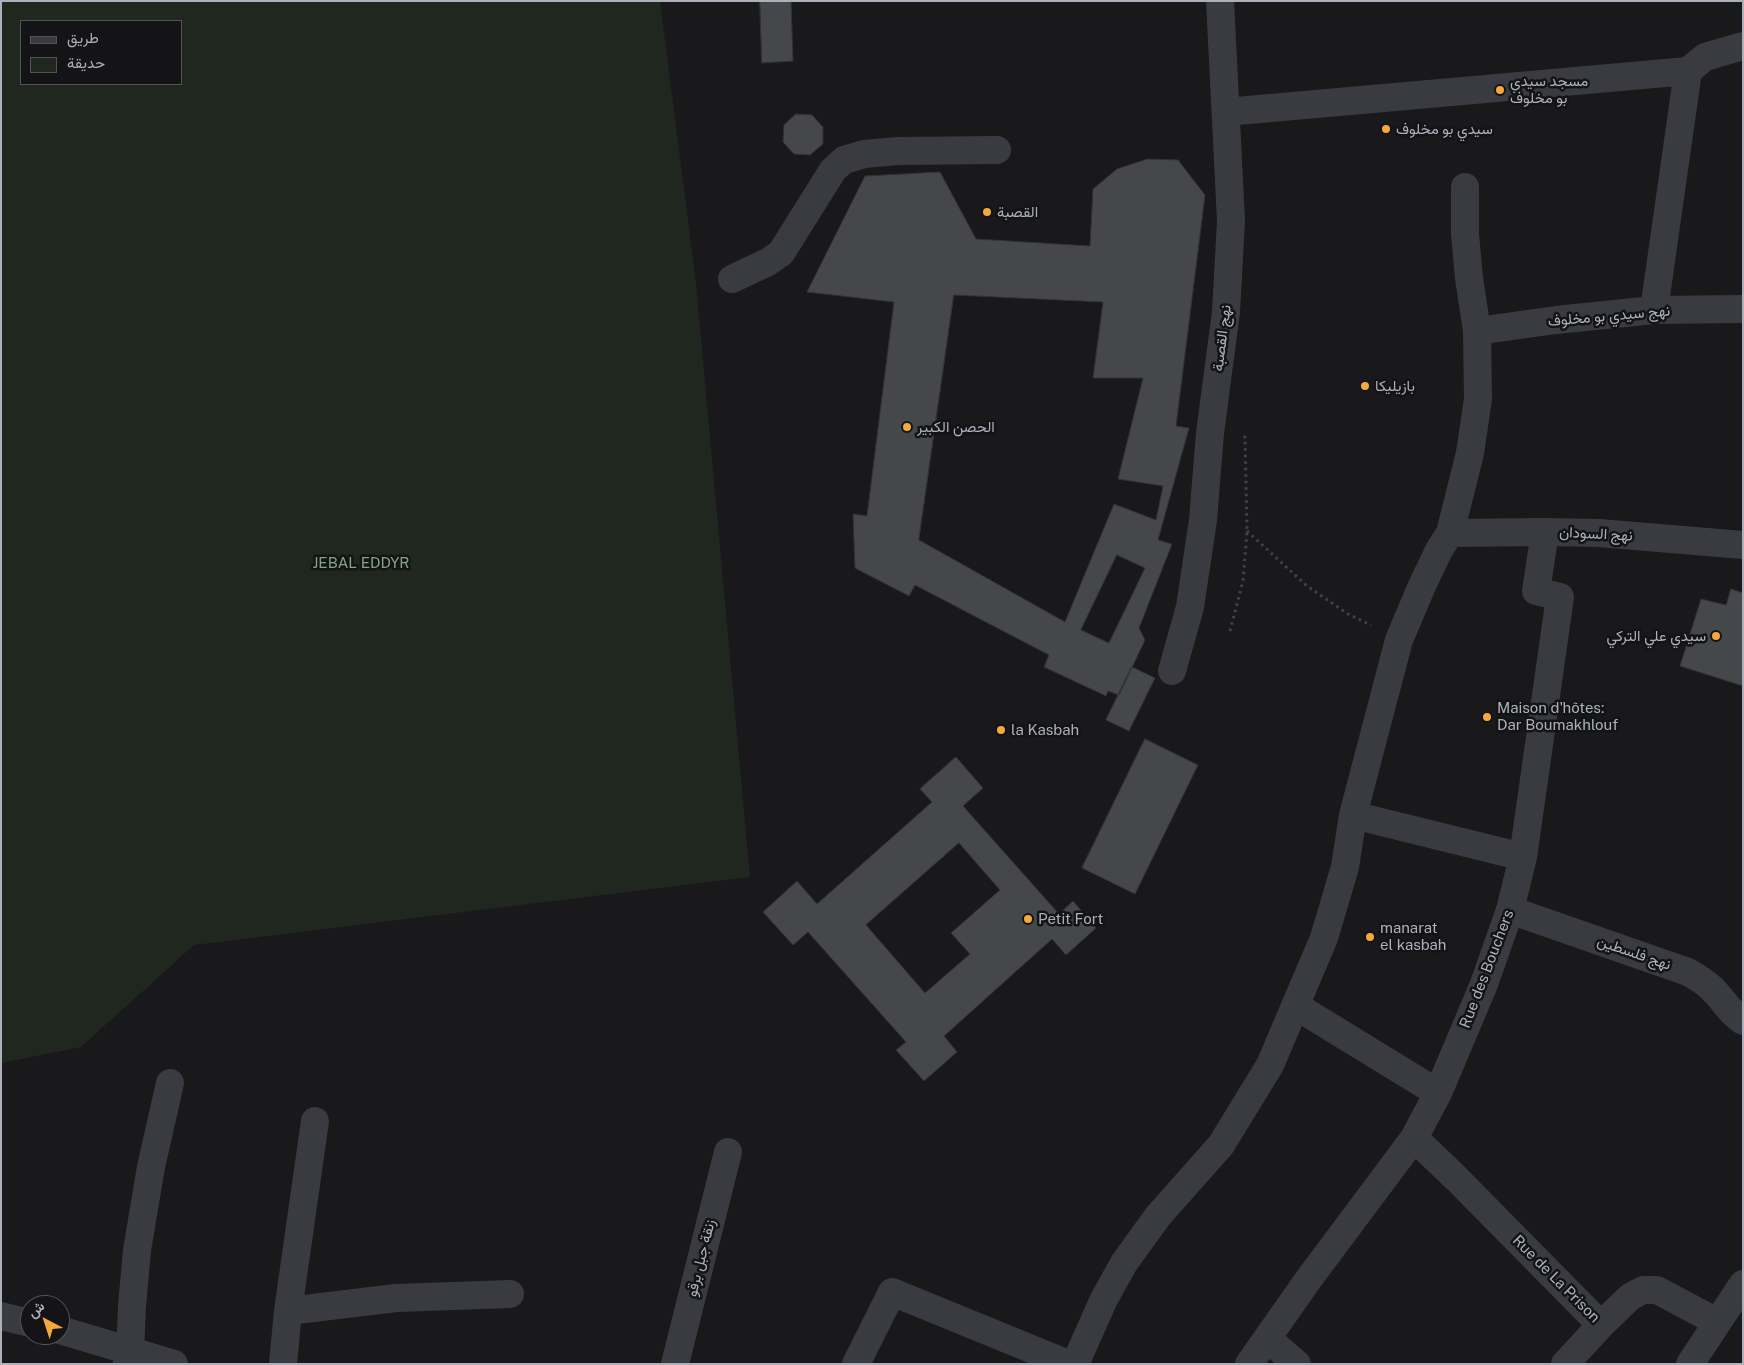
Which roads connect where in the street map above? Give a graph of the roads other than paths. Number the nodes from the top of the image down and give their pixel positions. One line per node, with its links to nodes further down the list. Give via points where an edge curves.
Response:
1 (1220, 1): 4 (street, نهج القصبة)
2 (1743, 46): 3 (street, via 1705,57)
3 (1688, 71): 4 (street); 9 (street)
4 (1226, 112): 14 (street, نهج القصبة, via 1231,220 1226,312 1190,607)
5 (997, 150): 7 (street, via 898,151 864,154 844,160 833,170 781,253)
6 (1465, 187): 10 (street, via 1469,278)
7 (732, 279)
8 (1743, 309): 9 (street, نهج سيدي بو مخلوف)
9 (1654, 310): 10 (street, نهج سيدي بو مخلوف)
10 (1476, 331): 12 (street, via 1478,399 1470,453)
11 (1545, 532): 12 (street, نهج السودان); 13 (street, نهج السودان); 16 (street, Rue des Bouchers, via 1536,591 1560,597)
12 (1450, 533): 15 (street, via 1420,588 1399,640)
13 (1743, 545)
14 (1172, 671)
15 (1353, 815): 16 (street); 18 (street, via 1345,867 1324,938)
16 (1523, 857): 17 (street, Rue des Bouchers)
17 (1510, 910): 19 (street, نهج فلسطين, via 1688,972 1707,984); 21 (street, Rue des Bouchers, via 1484,984)
18 (1296, 1006): 21 (street); 40 (street, via 1270,1065 1221,1145 1158,1216 1124,1263)
19 (1743, 1021)
20 (170, 1082): 34 (street, via 136,1250)
21 (1438, 1093): 23 (street, Rue des Bouchers)
22 (315, 1120): 27 (street)
23 (1414, 1138): 31 (street, Rue de La Prison); 33 (street, Rue des Bouchers)
24 (728, 1152): 37 (street, زنقة جبل برقو)
25 (1743, 1284): 30 (street)
26 (510, 1294): 27 (street, via 396,1298)
27 (288, 1311): 36 (street)
28 (1, 1316): 29 (street)
29 (20, 1321)
30 (1717, 1322): 31 (street, Rue de La Prison, via 1657,1290 1643,1290 1630,1297); 44 (street)
31 (1601, 1326): 43 (street)
32 (70, 1334): 34 (street)
33 (1268, 1339): 41 (street, Rue des Bouchers); 42 (street)
34 (128, 1358): 35 (street)
35 (174, 1364)
36 (284, 1364)
37 (675, 1364)
38 (856, 1364): 39 (street, via 892,1292)
39 (1068, 1364)
40 (1075, 1364)
41 (1249, 1364)
42 (1297, 1364)
43 (1565, 1364)
44 (1690, 1364)

